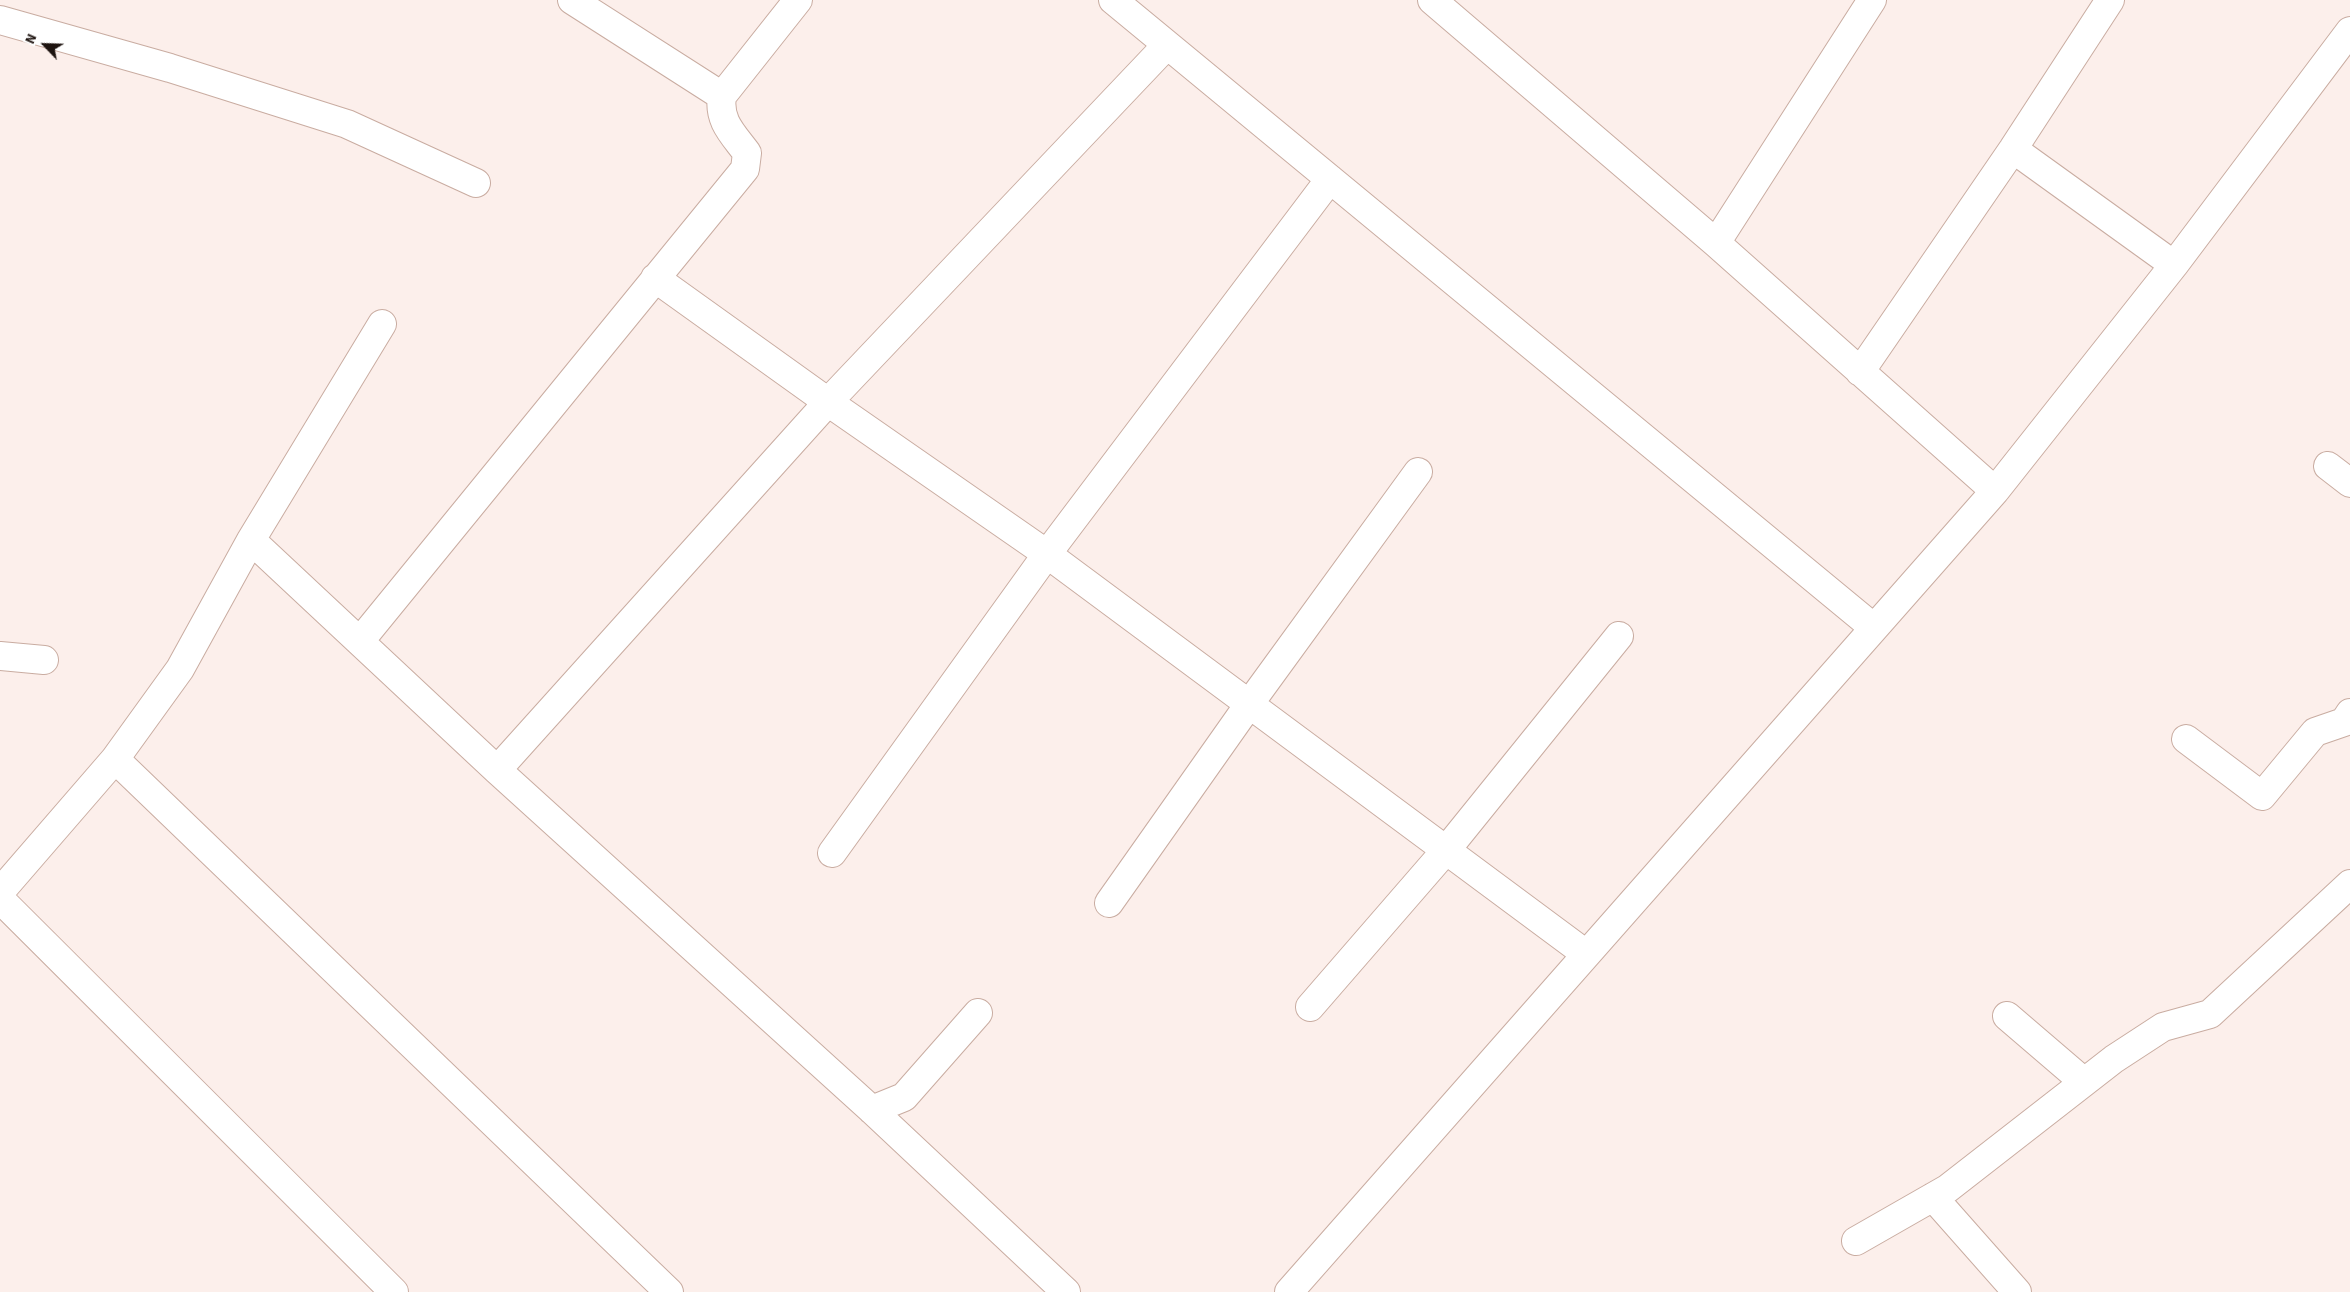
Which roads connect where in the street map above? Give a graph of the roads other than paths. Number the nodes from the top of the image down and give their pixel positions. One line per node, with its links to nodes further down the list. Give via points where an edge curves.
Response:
1 (572, 0): 10 (street)
2 (798, 0): 10 (street)
3 (1112, 0): 9 (street)
4 (1432, 0): 14 (street)
5 (1872, 0): 14 (street)
6 (2110, 0): 11 (street)
7 (0, 20): 13 (street, via 170,68 347,124)
8 (2350, 31): 15 (street)
9 (1167, 45): 12 (street); 19 (street)
10 (722, 96): 16 (street, via 720,110 725,123 747,153 745,169)
11 (2013, 149): 15 (street); 18 (street)
12 (1330, 179): 25 (street); 26 (street)
13 (476, 183)
14 (1716, 243): 18 (street)
15 (2174, 265): 23 (street)
16 (655, 278): 19 (street); 28 (street)
17 (382, 324): 24 (street)
18 (1860, 372): 23 (street)
19 (828, 402): 25 (street); 35 (street)
20 (2328, 466): 22 (street)
21 (1418, 472): 31 (street)
22 (2350, 483)
23 (1995, 492): 26 (street)
24 (251, 540): 28 (street); 34 (street, via 180,669)
25 (1047, 554): 31 (street); 37 (street)
26 (1874, 628): 42 (street)
27 (1620, 636): 36 (street)
28 (360, 641): 35 (street)
29 (0, 656): 30 (street)
30 (44, 660)
31 (1250, 703): 36 (street); 41 (street)
32 (2348, 721): 33 (street, via 2315,732 2262,796)
33 (2186, 740)
34 (115, 758): 39 (street); 51 (street)
35 (497, 770): 47 (street)
36 (1447, 849): 42 (street); 43 (street)
37 (832, 853)
38 (2350, 884): 46 (street, via 2210,1014 2163,1027)
39 (0, 892)
40 (0, 899): 50 (street)
41 (1109, 903)
42 (1586, 954): 53 (street)
43 (1310, 1008)
44 (978, 1013): 47 (street, via 904,1097)
45 (2007, 1016): 46 (street)
46 (2084, 1082): 48 (street)
47 (872, 1110): 52 (street)
48 (1933, 1197): 49 (street); 54 (street)
49 (1856, 1241)
50 (394, 1292)
51 (669, 1292)
52 (1066, 1292)
53 (1288, 1292)
54 (2018, 1292)

